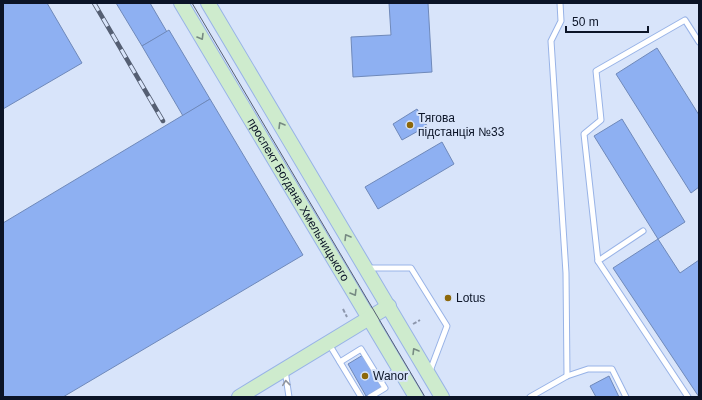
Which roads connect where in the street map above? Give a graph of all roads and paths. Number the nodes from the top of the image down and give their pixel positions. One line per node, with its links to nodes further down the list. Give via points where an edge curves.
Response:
1 (181, 3): 9 (main road, проспект Богдана Хмельницького, one-way to 9)
2 (208, 3): 7 (main road, проспект Богдана Хмельницького, one-way to 2)
3 (560, 3): 15 (lane, via 561,21 551,41 566,273)
4 (699, 42): 6 (lane, via 685,20 596,71 600,120 584,134)
5 (643, 231): 6 (lane)
6 (598, 261): 25 (lane)
7 (366, 268): 8 (main road, проспект Богдана Хмельницького); 14 (lane, via 411,268 447,326)
8 (389, 306): 9 (main road); 14 (main road, проспект Богдана Хмельницького, one-way to 8)
9 (369, 318): 10 (main road); 13 (main road, проспект Богдана Хмельницького)
10 (328, 343): 11 (lane); 12 (main road)
11 (340, 362): 16 (lane, via 362,349); 19 (lane)
12 (285, 369): 17 (main road); 18 (lane, one-way to 12)
13 (399, 369): 16 (lane); 21 (main road, проспект Богдана Хмельницького)
14 (429, 374): 22 (main road, проспект Богдана Хмельницького)
15 (567, 376): 23 (lane); 24 (lane, via 588,369 612,369)
16 (380, 381): 20 (lane, via 385,388)
17 (239, 397)
18 (289, 397)
19 (361, 397)
20 (370, 397)
21 (416, 397)
22 (442, 397)
23 (530, 397)
24 (626, 397)
25 (688, 397)

